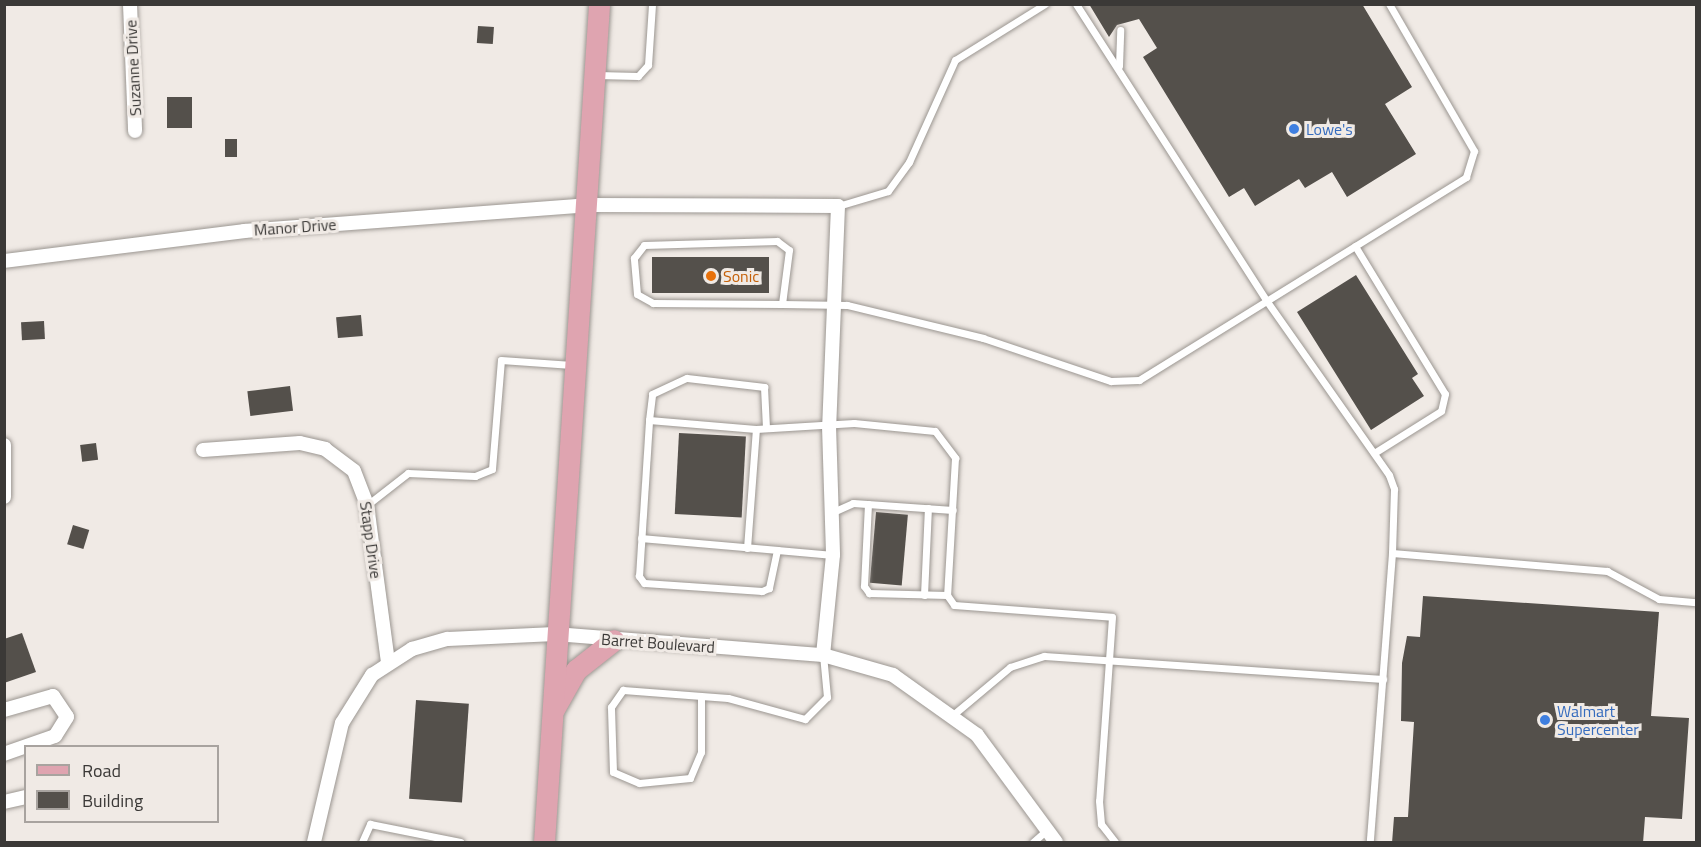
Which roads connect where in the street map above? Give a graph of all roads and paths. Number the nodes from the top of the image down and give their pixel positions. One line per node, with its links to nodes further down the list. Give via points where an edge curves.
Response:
1 (130, 4): 10 (street, Suzanne Drive)
2 (599, 4): 9 (main road)
3 (652, 4): 9 (lane, via 648,65 638,76)
4 (1045, 4): 12 (lane, via 956,60 909,162 888,191)
5 (1076, 4): 8 (lane)
6 (1389, 4): 13 (lane, via 1474,151 1474,165 1434,199)
7 (1120, 30): 8 (lane)
8 (1119, 66): 15 (lane)
9 (594, 75): 11 (main road)
10 (135, 131)
11 (587, 205): 12 (street, Manor Drive); 14 (street, Manor Drive, via 244,231); 18 (main road)
12 (838, 206): 17 (street)
13 (1355, 246): 15 (lane); 25 (lane, via 1445,394 1441,411)
14 (4, 261)
15 (1266, 300): 17 (lane, via 1127,383 983,338); 25 (lane)
16 (782, 304): 16 (lane, via 786,244 644,245 634,258 643,302); 17 (lane)
17 (834, 304): 20 (street)
18 (575, 365): 28 (lane, via 501,360 492,469 475,476 408,473); 40 (main road)
19 (649, 420): 21 (lane, via 652,394 687,378 764,387); 22 (lane); 32 (lane)
20 (829, 426): 21 (lane); 30 (lane, via 911,425 935,431 955,458); 31 (street)
21 (766, 428): 22 (lane)
22 (756, 429): 33 (lane)
23 (4, 445): 26 (street)
24 (203, 450): 28 (street, Stapp Drive, via 287,443 325,449 354,471)
25 (1374, 453): 35 (lane, via 1394,489)
26 (4, 497)
27 (868, 504): 29 (lane); 31 (lane, via 853,502); 37 (lane, via 864,586 869,593)
28 (367, 505): 44 (street, Stapp Drive)
29 (928, 508): 30 (lane); 37 (lane)
30 (953, 510): 38 (lane)
31 (833, 512): 36 (street)
32 (642, 538): 33 (lane); 34 (lane, via 639,576 644,583 762,591 769,588)
33 (747, 548): 34 (lane)
34 (777, 550): 36 (lane)
35 (1392, 553): 39 (lane, via 1607,571 1659,599); 45 (lane)
36 (833, 555): 42 (street)
37 (924, 595): 38 (lane)
38 (947, 596): 43 (lane, via 954,605 1112,617)
39 (1696, 602)
40 (555, 634): 41 (street, Barret Boulevard); 44 (street, Barret Boulevard, via 448,639); 49 (main road)
41 (614, 640): 42 (street, Barret Boulevard); 49 (main road, via 576,670)
42 (823, 655): 46 (lane, via 827,697 805,718 728,698); 48 (street, Barret Boulevard, via 893,675)
43 (1109, 660): 45 (lane); 48 (lane, via 1044,656 1024,661); 62 (lane, via 1099,801 1101,824)
44 (388, 662): 56 (street, Barret Boulevard, via 358,690 348,707)
45 (1383, 679): 63 (lane)
46 (701, 699): 46 (lane, via 623,690 611,707 613,772 639,783 690,778 701,752)
47 (4, 710): 50 (street, via 53,696 68,717 56,736)
48 (954, 714): 55 (street, Barret Boulevard, via 977,735)
49 (550, 718): 59 (main road)
50 (30, 745)
51 (24, 747): 52 (street)
52 (4, 754)
53 (24, 797): 54 (street)
54 (4, 802)
55 (1047, 830): 60 (lane); 61 (street, Barret Boulevard)
56 (314, 843)
57 (362, 843): 58 (lane, via 370,824)
58 (460, 843)
59 (544, 843)
60 (1033, 843)
61 (1056, 843)
62 (1115, 843)
63 (1370, 843)

